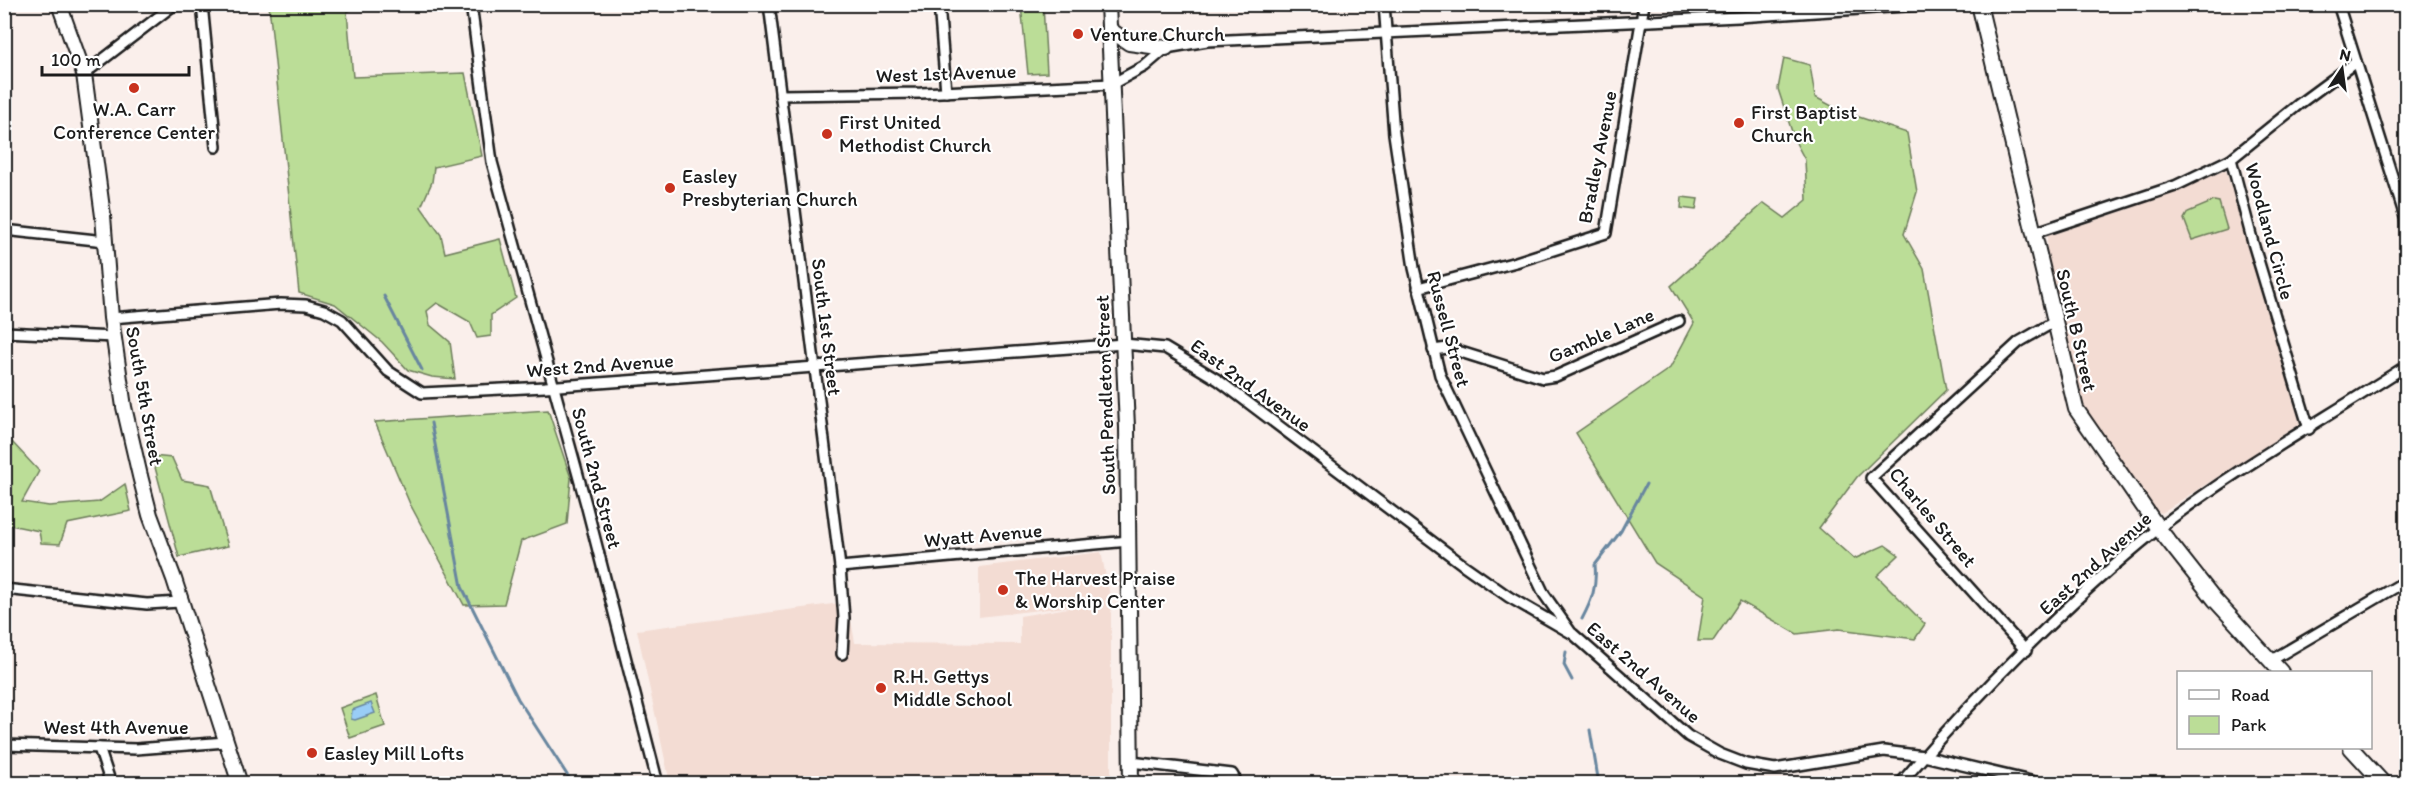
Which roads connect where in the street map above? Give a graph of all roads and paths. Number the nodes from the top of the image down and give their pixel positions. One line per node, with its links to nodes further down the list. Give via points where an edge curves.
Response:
1 (60, 4): 18 (street, South 5th Street)
2 (175, 4): 18 (street)
3 (202, 4): 22 (street)
4 (471, 4): 38 (street, South 2nd Street, via 492,162)
5 (770, 4): 21 (street, South 1st Street)
6 (939, 4): 20 (street)
7 (1108, 4): 14 (street, South Pendleton Street)
8 (1384, 4): 15 (street, Russell Street)
9 (1644, 4): 13 (street, Bradley Avenue)
10 (1935, 4): 13 (street)
11 (1979, 4): 26 (street, South B Street)
12 (2338, 4): 17 (street)
13 (1641, 21): 15 (street); 28 (street, Bradley Avenue, via 1606,233)
14 (1109, 29): 16 (street, via 1129,43); 19 (street, South Pendleton Street)
15 (1386, 31): 16 (street, via 1207,41); 28 (street, Russell Street, via 1394,134)
16 (1166, 48): 19 (street, via 1145,66)
17 (2356, 62): 23 (street, Woodland Circle); 24 (street)
18 (84, 74): 27 (street, South 5th Street)
19 (1112, 84): 20 (street, West 1st Avenue); 34 (street, South Pendleton Street)
20 (946, 92): 21 (street, West 1st Avenue)
21 (780, 94): 37 (street, South 1st Street)
22 (216, 147)
23 (2231, 159): 26 (street, via 2175,186); 39 (street, Woodland Circle)
24 (2406, 220)
25 (4, 230): 27 (street)
26 (2034, 233): 31 (street, South B Street)
27 (105, 241): 29 (street, South 5th Street)
28 (1418, 288): 35 (street, Russell Street)
29 (111, 318): 33 (street, South 5th Street); 38 (street, West 2nd Avenue, via 306,305 342,320 388,371 422,393)
30 (1679, 321): 35 (street, Gamble Lane, via 1556,376 1543,378 1448,348)
31 (2054, 322): 40 (street, South B Street, via 2076,409); 47 (street, Charles Street, via 2019,342 1871,477)
32 (4, 332): 33 (street)
33 (114, 337): 45 (street, South 5th Street, via 124,407 140,476)
34 (1124, 344): 37 (street, West 2nd Avenue); 41 (street, South Pendleton Street); 46 (street, East 2nd Avenue, via 1165,348 1218,380 1462,564)
35 (1433, 350): 46 (street, Russell Street, via 1451,402 1471,436 1544,594)
36 (2406, 366): 39 (street, East 2nd Avenue)
37 (814, 367): 38 (street, West 2nd Avenue); 42 (street, South 1st Street)
38 (554, 386): 60 (street, South 2nd Street)
39 (2309, 429): 40 (street, East 2nd Avenue)
40 (2159, 529): 47 (street, East 2nd Avenue); 49 (street, South B Street)
41 (1129, 541): 42 (street, Wyatt Avenue); 56 (street, South Pendleton Street)
42 (840, 567): 48 (street, South 1st Street)
43 (2406, 581): 49 (street)
44 (4, 589): 45 (street, via 147,604)
45 (180, 602): 51 (street, South 5th Street)
46 (1573, 634): 55 (street, East 2nd Avenue, via 1688,736 1746,764 1775,769 1884,751)
47 (2026, 651): 55 (street, East 2nd Avenue)
48 (842, 654)
49 (2270, 661): 50 (street, South B Street)
50 (2280, 671)
51 (226, 742): 53 (street, West 4th Avenue, via 161,749); 59 (street, South 5th Street)
52 (4, 745): 53 (street, West 4th Avenue)
53 (99, 748): 58 (street)
54 (2353, 749): 65 (street)
55 (1924, 756): 57 (street); 63 (street)
56 (1131, 762): 61 (street, South Pendleton Street); 62 (street, via 1232,774)
57 (2026, 781): 64 (street)
58 (111, 783)
59 (240, 783)
60 (658, 783)
61 (1131, 783)
62 (1238, 783)
63 (1900, 783)
64 (2043, 783)
65 (2384, 783)

